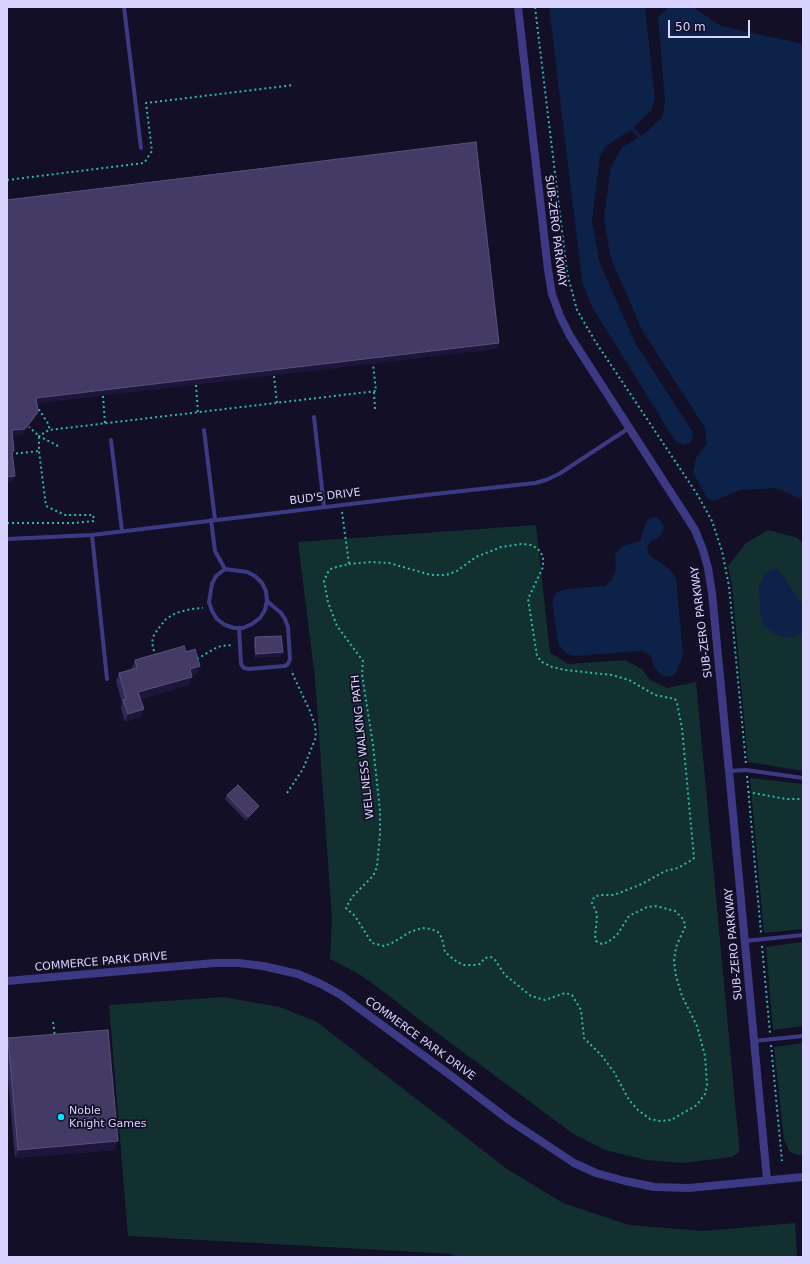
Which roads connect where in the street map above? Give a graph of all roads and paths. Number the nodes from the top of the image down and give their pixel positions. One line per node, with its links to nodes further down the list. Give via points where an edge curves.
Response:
1 (124, 7): 5 (lane)
2 (518, 7): 19 (street, SUB-ZERO PARKWAY, via 552,294 570,336)
3 (535, 7): 44 (path, via 567,274 577,310 595,341 697,494 712,521 722,551 729,586)
4 (294, 85): 6 (path, via 146,103 152,151 144,163)
5 (141, 148)
6 (7, 180)
7 (373, 364): 10 (path, via 376,391)
8 (274, 376): 12 (path)
9 (196, 385): 15 (path)
10 (374, 392): 12 (path); 14 (path)
11 (102, 396): 17 (path)
12 (277, 403): 15 (path)
13 (35, 404): 20 (path, via 49,425)
14 (375, 409)
15 (198, 412): 17 (path)
16 (314, 417): 28 (lane)
17 (105, 424): 20 (path)
18 (29, 427): 22 (path)
19 (629, 428): 27 (lane, BUD'S DRIVE, via 559,474 535,483); 45 (street, SUB-ZERO PARKWAY, via 684,511 703,550 712,593)
20 (49, 430): 22 (path)
21 (204, 430): 29 (lane)
22 (39, 436): 24 (path); 25 (path)
23 (111, 440): 31 (lane)
24 (58, 446)
25 (39, 451): 26 (path); 30 (path, via 46,506 64,516 93,515 94,520 75,523)
26 (11, 454)
27 (340, 505): 28 (lane, BUD'S DRIVE); 34 (path)
28 (324, 506): 29 (lane, BUD'S DRIVE)
29 (213, 520): 31 (lane, BUD'S DRIVE); 35 (lane, via 215,551)
30 (7, 523)
31 (122, 531): 32 (lane, BUD'S DRIVE)
32 (92, 535): 33 (lane, BUD'S DRIVE); 43 (lane)
33 (7, 539)
34 (349, 564): 34 (path, WELLNESS WALKING PATH, via 329,570 324,581 337,626 363,661 362,674 373,745 380,834 377,867 373,876 352,897 346,908 355,916 372,943 384,946 410,932 422,928 430,929 438,932 445,952 457,962 474,965 491,957 505,975 531,996 545,1000 564,993 572,995 581,1010 584,1038 614,1072 629,1100 650,1119 660,1122 671,1120 697,1105 705,1094 707,1085 705,1056 697,1026 682,996 674,961 676,947 685,927 684,920 675,911 656,906 647,907 629,916 617,935 602,944 596,941 597,918 592,903 594,897 614,894 642,884 694,858 682,728 675,699 656,695 630,680 612,675 565,670 542,662 537,656 528,599 543,567 544,557 532,545 521,544 500,548 476,557 457,571 446,575 432,575 389,563)
35 (225, 569): 36 (lane, via 247,572 255,576 266,591); 37 (lane, via 216,576 212,584)
36 (267, 601): 38 (lane, via 260,618); 40 (lane, via 285,619)
37 (210, 607): 38 (lane, via 217,619 225,625); 42 (path, via 176,613 166,620 158,628 152,642)
38 (239, 628): 39 (lane)
39 (240, 644): 40 (lane, via 241,664 244,668 285,666); 41 (path, via 221,646)
40 (290, 659): 48 (path, via 294,676 315,725 316,737 303,769)
41 (193, 660)
42 (156, 661)
43 (107, 679)
44 (746, 770): 45 (lane); 46 (lane); 47 (path)
45 (729, 771): 52 (street, SUB-ZERO PARKWAY)
46 (803, 778)
47 (748, 792): 49 (path, via 786,799); 51 (path)
48 (287, 793)
49 (803, 799)
50 (803, 935): 51 (lane)
51 (762, 939): 52 (lane); 56 (path)
52 (745, 941): 57 (street, SUB-ZERO PARKWAY)
53 (7, 981): 61 (street, COMMERCE PARK DRIVE, via 215,963 263,966 298,974 341,995 509,1120 574,1164 625,1181 654,1187 689,1188)
54 (53, 1022): 58 (path)
55 (803, 1036): 56 (lane)
56 (771, 1039): 57 (lane); 59 (path)
57 (754, 1041): 61 (street, SUB-ZERO PARKWAY)
58 (55, 1042)
59 (782, 1161)
60 (803, 1177): 61 (street, COMMERCE PARK DRIVE)
61 (767, 1180)

